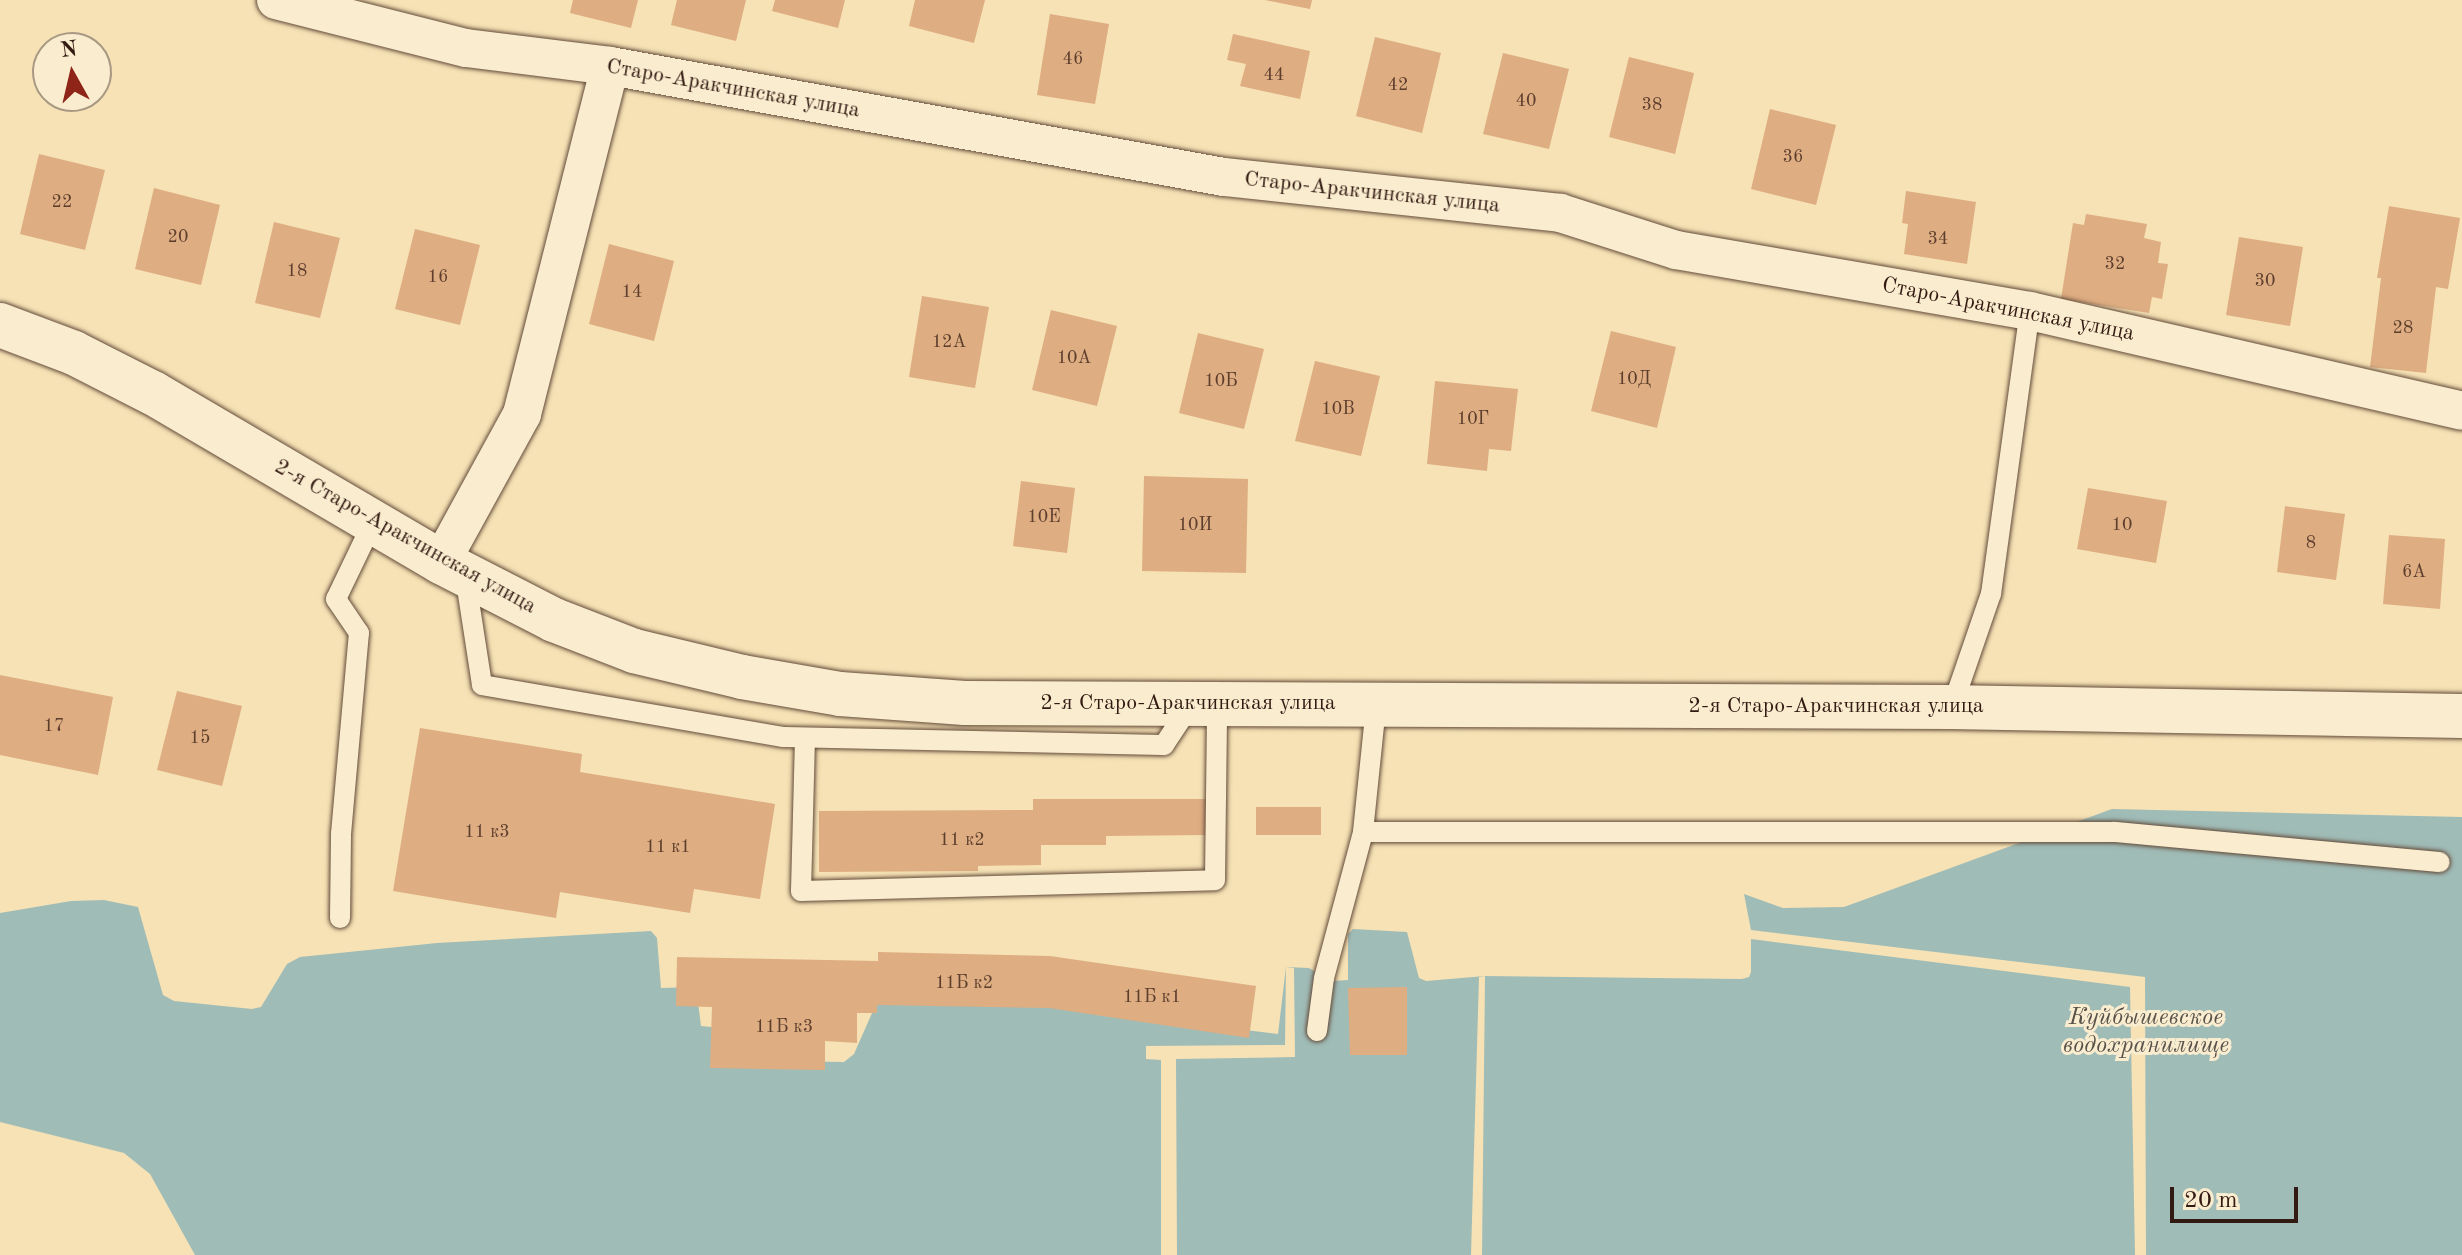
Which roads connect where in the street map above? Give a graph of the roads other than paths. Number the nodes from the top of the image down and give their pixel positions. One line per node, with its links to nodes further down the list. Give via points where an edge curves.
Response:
1 (276, 0): 2 (street, Старо-Аракчинская улица, via 466,48)
2 (610, 66): 3 (street, Старо-Аракчинская улица, via 1224,177 1560,213 1676,250); 7 (street, via 522,414)
3 (2030, 311): 5 (street, Старо-Аракчинская улица); 10 (lane, via 1991,594)
4 (0, 325): 6 (main road, 2-я Старо-Аракчинская улица, via 74,353 153,393)
5 (2462, 411)
6 (373, 522): 7 (main road, 2-я Старо-Аракчинская улица); 15 (lane, via 336,599 359,633 341,834)
7 (453, 568): 8 (main road, 2-я Старо-Аракчинская улица, via 554,620 634,651 756,680 840,694 965,703); 12 (lane, via 482,685)
8 (1204, 704): 9 (main road, 2-я Старо-Аракчинская улица); 12 (lane, via 1164,745); 12 (lane, via 1215,880 801,891)
9 (1376, 706): 10 (main road, 2-я Старо-Аракчинская улица); 13 (lane)
10 (1952, 707): 11 (main road, 2-я Старо-Аракчинская улица)
11 (2462, 716)
12 (805, 738)
13 (1363, 832): 14 (lane, via 2115,832); 16 (lane, via 1324,978)
14 (2440, 862)
15 (340, 918)
16 (1317, 1031)

